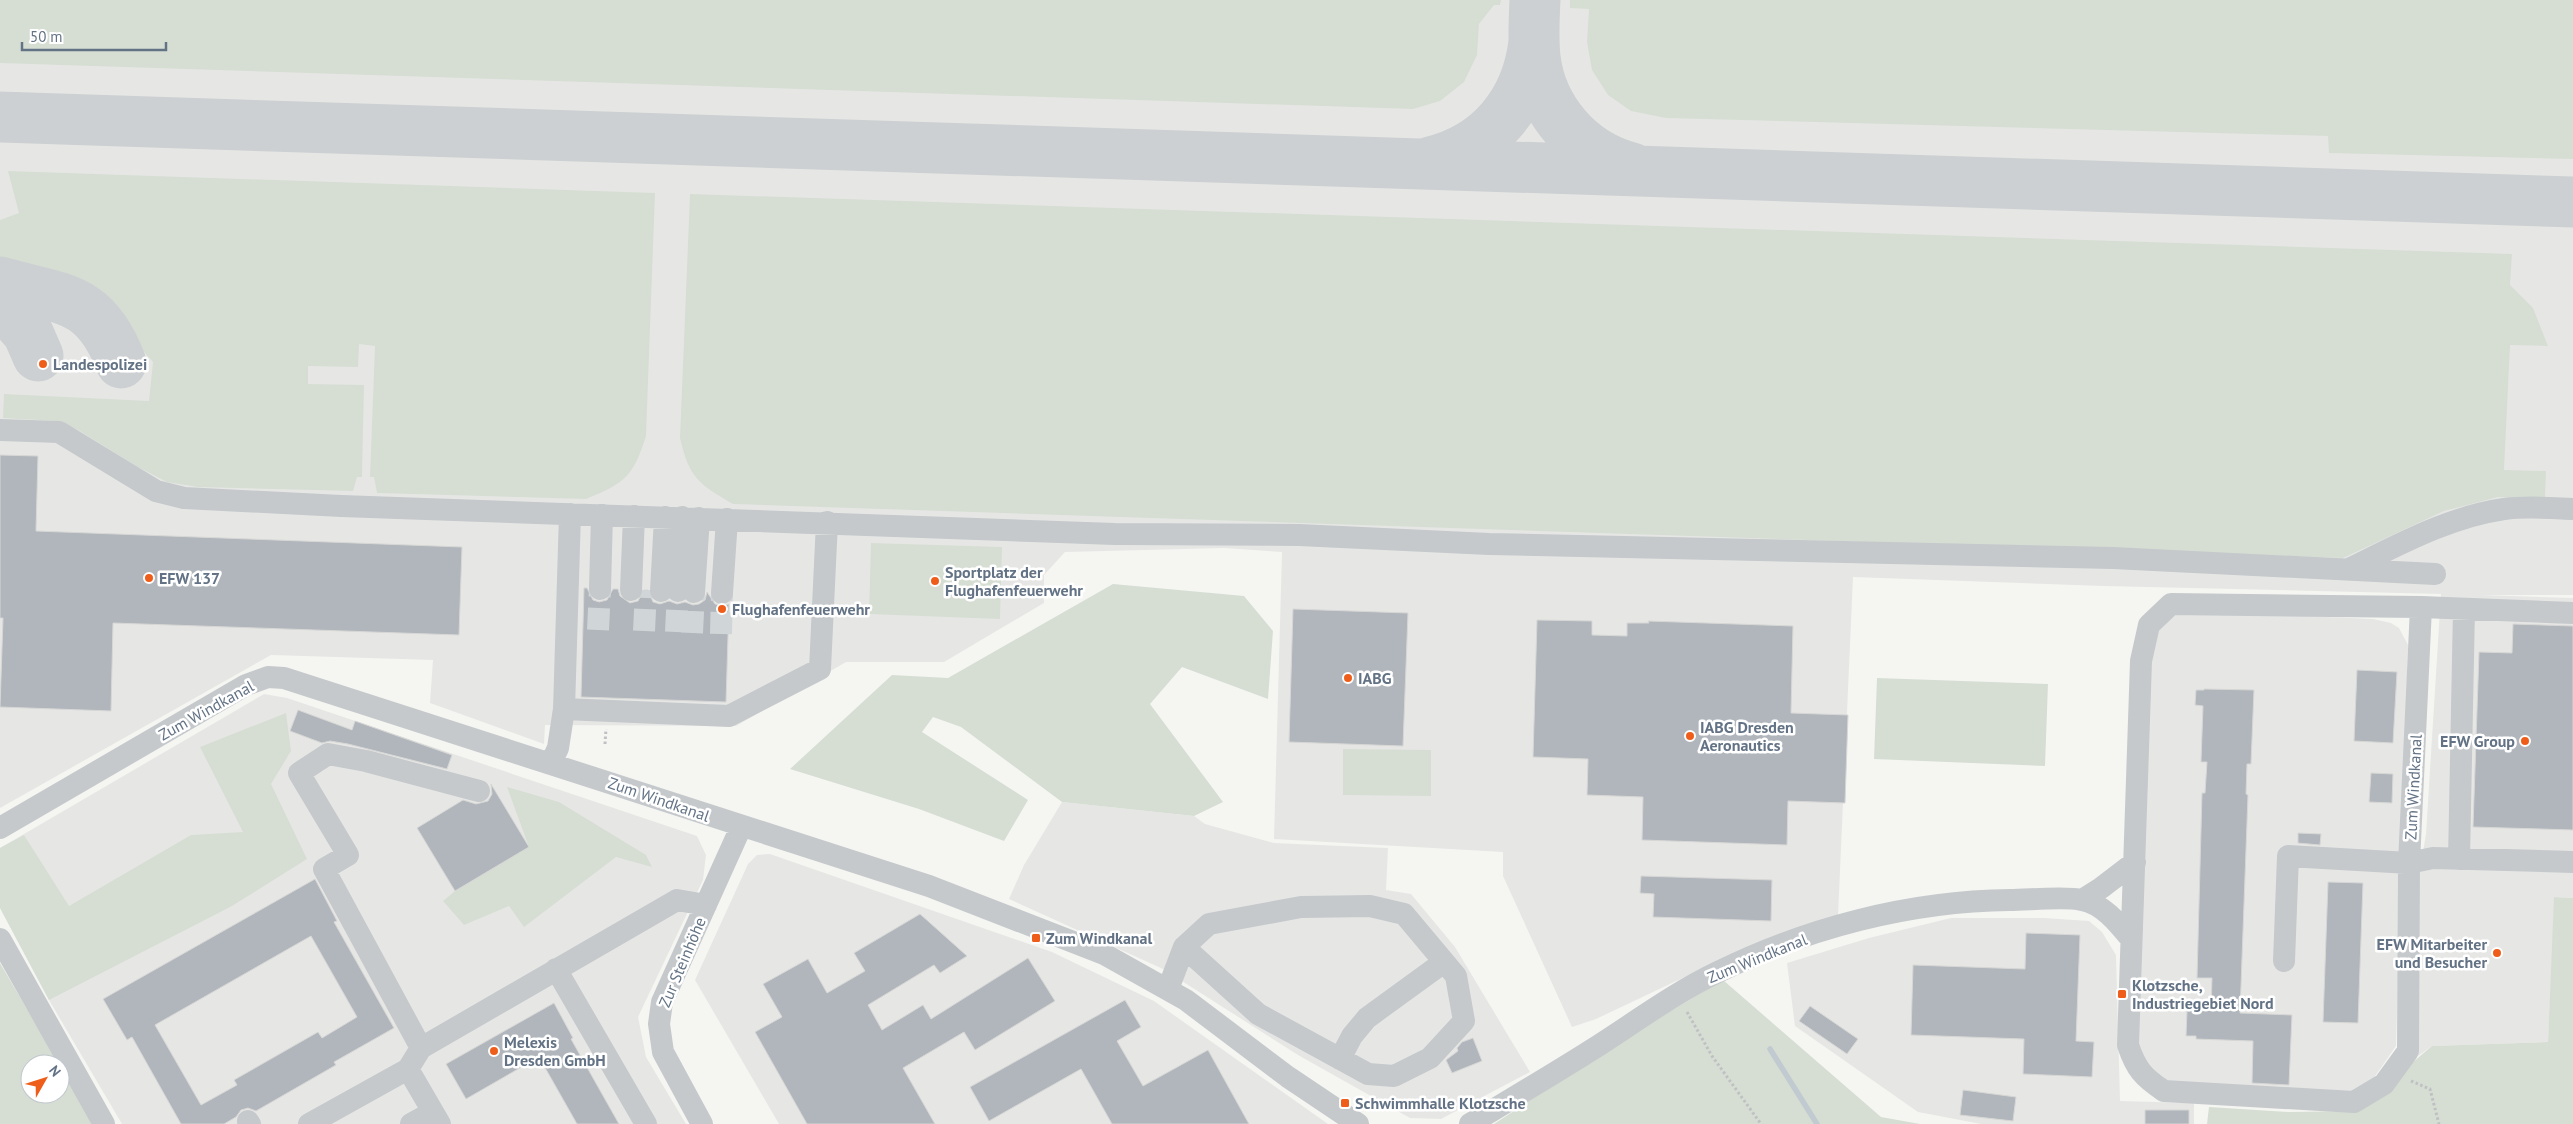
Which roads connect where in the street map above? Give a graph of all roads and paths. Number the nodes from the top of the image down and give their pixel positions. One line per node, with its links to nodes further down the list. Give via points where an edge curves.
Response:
1 (0, 430): 3 (street, via 59,432 156,491 184,498)
2 (2573, 509): 6 (street, via 2505,509 2478,514 2430,530)
3 (570, 514): 4 (street); 12 (street)
4 (666, 517): 5 (street); 8 (street); 8 (street); 8 (street); 8 (street)
5 (827, 522): 6 (street, via 1115,534 1299,535 1489,544 2113,558); 12 (street, via 820,668 729,716)
6 (2348, 570): 7 (street)
7 (2435, 574)
8 (662, 591)
9 (2421, 607): 10 (street); 18 (street, Zum Windkanal, via 2171,604 2149,624 2141,662); 20 (street, Zum Windkanal)
10 (2464, 609): 11 (street); 17 (street)
11 (2573, 613)
12 (564, 709): 13 (street, via 558,748)
13 (551, 763): 15 (street, Zum Windkanal); 16 (street, Zum Windkanal, via 284,678 268,677 246,685)
14 (479, 791): 31 (street, via 328,754 299,773 348,855 324,869)
15 (741, 827): 22 (street, Zur Steinhöhe); 29 (street, Zum Windkanal, via 929,886 1104,954)
16 (0, 828)
17 (2460, 858): 19 (street); 20 (street, via 2433,858)
18 (2135, 862): 21 (street); 24 (street, Zum Windkanal)
19 (2573, 862)
20 (2410, 863): 26 (street, via 2288,856); 34 (street, Zum Windkanal, via 2408,1051)
21 (2082, 900): 24 (street, Zum Windkanal, via 2117,920); 30 (street, Zum Windkanal, via 1973,902 1863,920 1780,945)
22 (706, 906): 28 (street, via 677,900); 40 (street, Zur Steinhöhe, via 662,1002 659,1024 663,1052)
23 (0, 939): 36 (street)
24 (2131, 939): 34 (street, Zum Windkanal, via 2128,1045 2144,1078 2164,1091 2354,1102 2384,1084)
25 (1184, 947): 27 (street, via 1209,924 1301,907 1370,906 1404,914); 29 (street); 32 (street, via 1258,1014)
26 (2284, 961)
27 (1444, 962): 32 (street, via 1367,1018 1352,1036); 32 (street, via 1456,976 1464,1021 1430,1058 1394,1076 1368,1074)
28 (556, 969): 31 (street); 39 (street)
29 (1168, 989): 41 (street, Zum Windkanal)
30 (1677, 994): 42 (street, Zum Windkanal); 43 (path, via 1712,1056)
31 (421, 1048): 33 (street)
32 (1340, 1059)
33 (408, 1069): 35 (street); 37 (street)
34 (2392, 1073): 44 (path, via 2430,1089)
35 (437, 1118): 38 (street)
36 (104, 1124)
37 (309, 1124)
38 (411, 1124)
39 (646, 1124)
40 (702, 1124)
41 (1358, 1124)
42 (1470, 1124)
43 (1761, 1124)
44 (2439, 1124)

